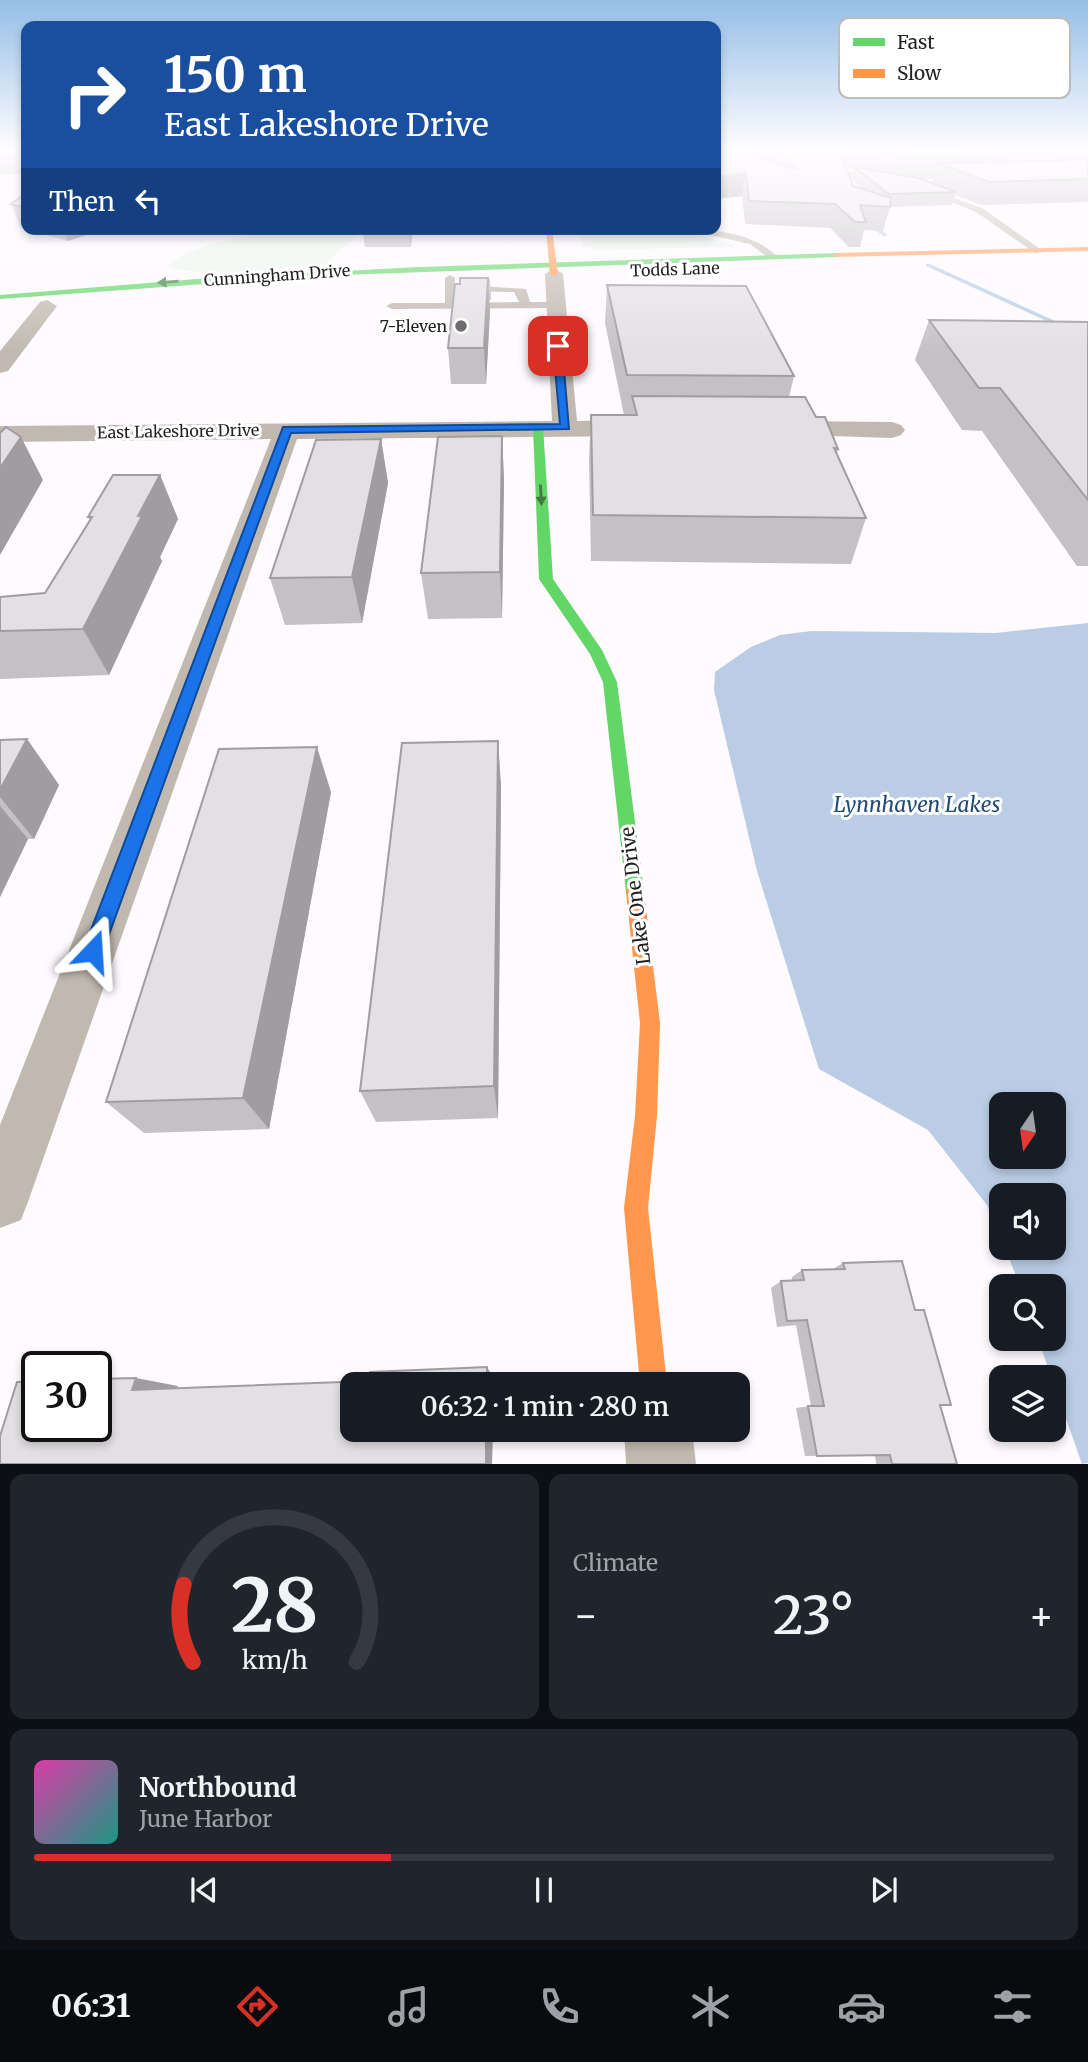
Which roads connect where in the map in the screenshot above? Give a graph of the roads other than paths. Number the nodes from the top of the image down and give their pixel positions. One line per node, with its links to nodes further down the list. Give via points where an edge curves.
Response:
1 (992, 219): 5 (lane)
2 (550, 235): 8 (main road)
3 (716, 235): 6 (lane, via 753,243)
4 (1088, 249): 5 (main road, Todds Lane)
5 (1038, 251): 7 (main road, Todds Lane)
6 (773, 257): 7 (main road, Todds Lane); 8 (main road, Todds Lane)
7 (809, 258): 8 (main road, Todds Lane, via 742,267)
8 (554, 268): 9 (main road, Cunningham Drive); 11 (main road, Cunningham Drive, one-way to 11, via 258,275); 13 (street)
9 (450, 283): 10 (lane); 14 (main road, Cunningham Drive, via 201,293); 16 (lane)
10 (487, 296): 12 (lane); 12 (lane, via 522,291); 16 (lane)
11 (0, 297)
12 (525, 305): 13 (lane)
13 (555, 305): 20 (street)
14 (47, 306): 17 (main road, Cunningham Drive); 18 (street)
15 (392, 306): 16 (lane)
16 (450, 306)
17 (0, 311)
18 (4, 355)
19 (538, 427): 20 (street, East Lakeshore Drive); 23 (street, East Lakeshore Drive); 27 (main road, Lake One Drive, one-way to 27, via 546,579 597,653 610,682 650,1023 636,1208)
20 (565, 427): 21 (street, East Lakeshore Drive)
21 (660, 428)
22 (756, 429): 24 (street)
23 (287, 430): 25 (street, East Lakeshore Drive); 26 (street)
24 (892, 430)
25 (0, 434)
26 (0, 1199)
27 (653, 1372)
28 (659, 1442): 29 (street)
29 (662, 1464)

